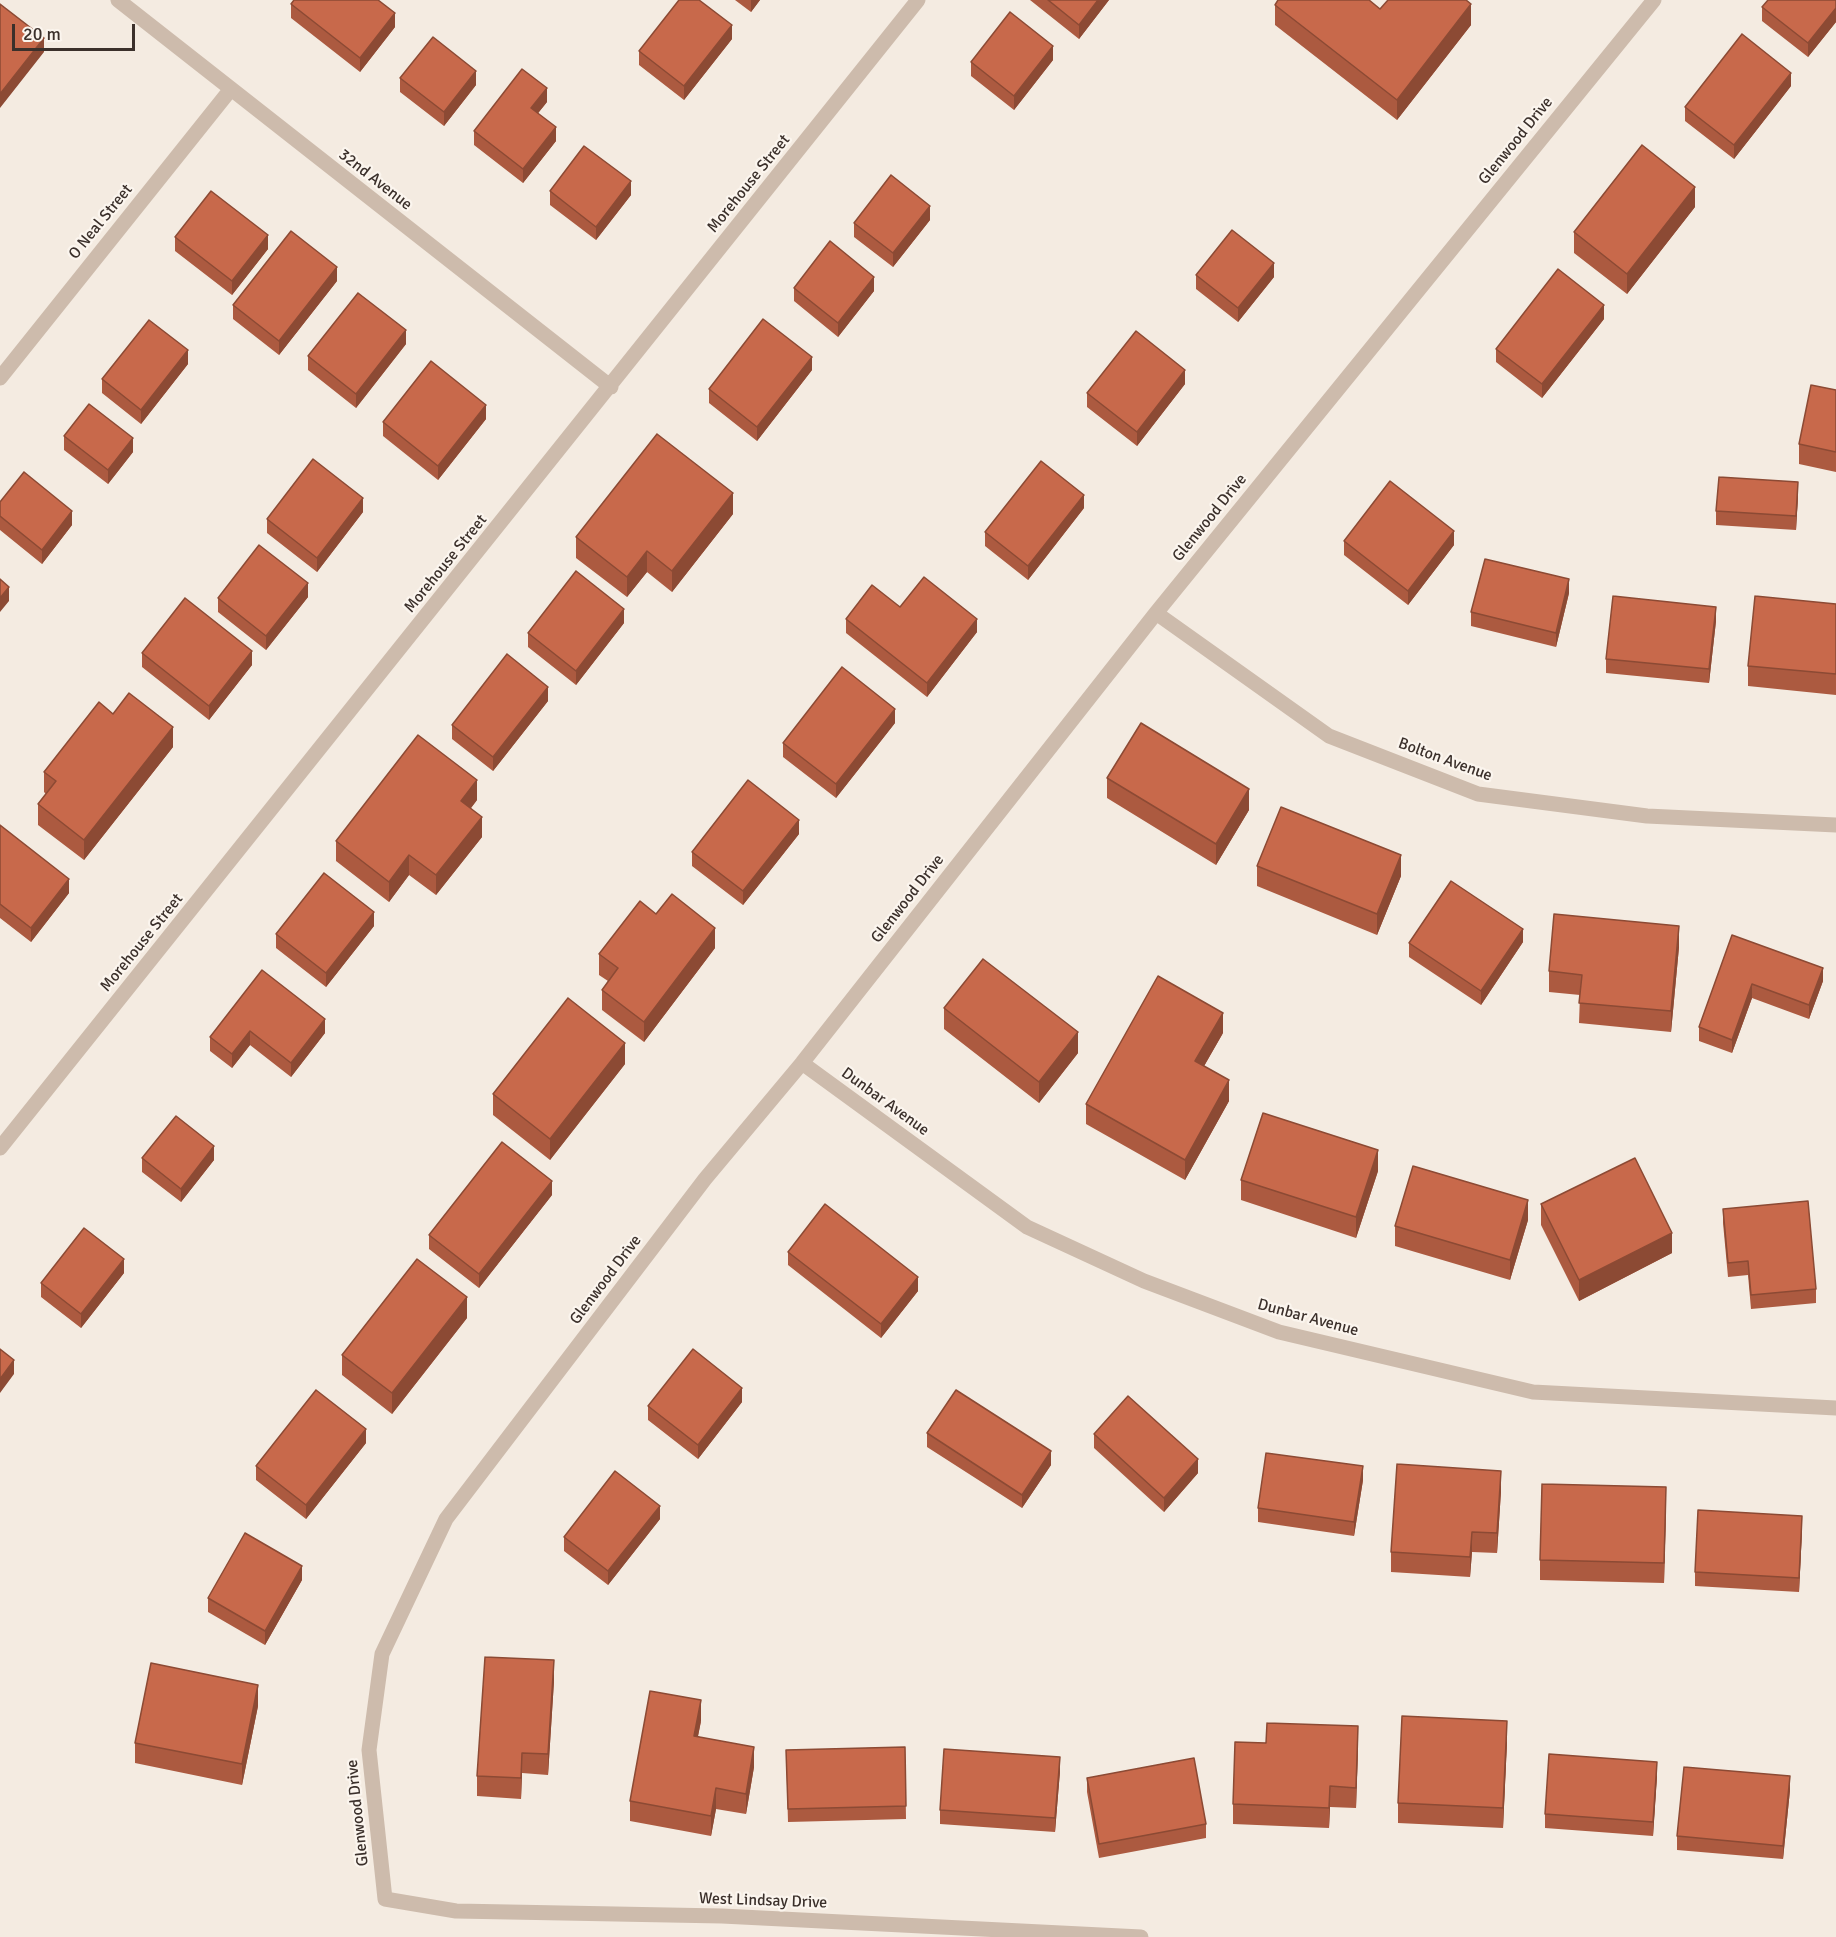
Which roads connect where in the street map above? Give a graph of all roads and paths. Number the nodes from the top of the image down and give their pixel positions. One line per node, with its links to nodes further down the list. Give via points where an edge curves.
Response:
1 (118, 0): 4 (street, 32nd Avenue)
2 (918, 0): 6 (street, Morehouse Street)
3 (1653, 0): 7 (street, Glenwood Drive)
4 (231, 89): 5 (street, O Neal Street); 6 (street, 32nd Avenue)
5 (0, 378)
6 (611, 387): 10 (street, Morehouse Street)
7 (1156, 614): 8 (street, Bolton Avenue, via 1329,736 1479,794 1647,816); 9 (street, Glenwood Drive)
8 (1836, 825)
9 (802, 1064): 11 (street, Dunbar Avenue, via 1027,1227 1144,1281 1279,1332 1533,1392); 12 (street, Glenwood Drive, via 705,1179 446,1519 382,1654 369,1750)
10 (0, 1148)
11 (1836, 1408)
12 (385, 1899): 13 (street, West Lindsay Drive, via 456,1911 722,1916)
13 (1141, 1937)

